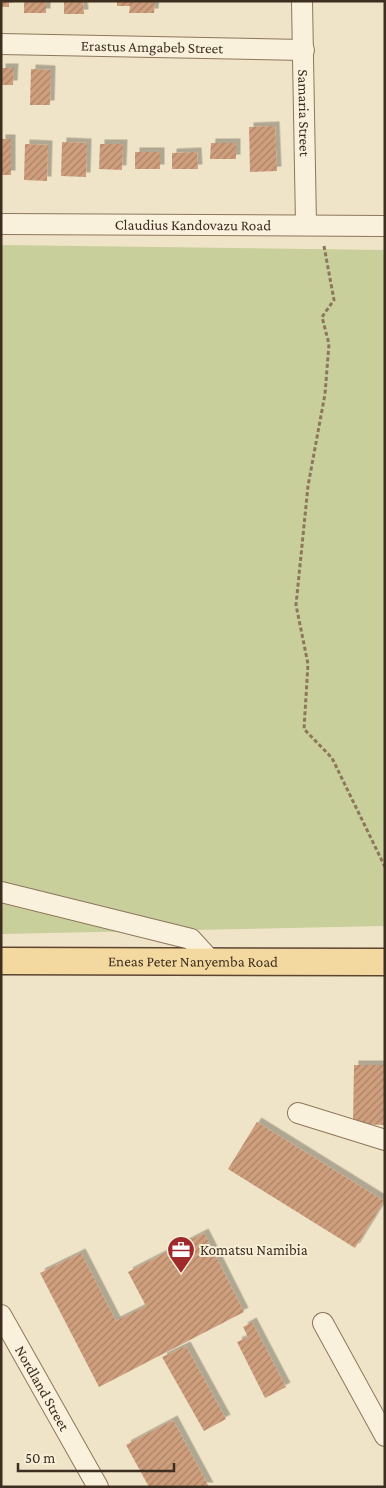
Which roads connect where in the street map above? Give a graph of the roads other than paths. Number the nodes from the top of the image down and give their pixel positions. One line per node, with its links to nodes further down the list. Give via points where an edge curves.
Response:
1 (302, 1): 3 (street, Samaria Street)
2 (1, 44): 3 (street, Erastus Amgabeb Street)
3 (304, 50): 5 (street, Samaria Street)
4 (1, 224): 5 (street, Claudius Kandovazu Road)
5 (313, 225): 6 (street, Claudius Kandovazu Road)
6 (385, 226)
7 (1, 892): 9 (street, via 191,939)
8 (1, 961): 9 (main road, Eneas Peter Nanyemba Road)
9 (212, 962): 10 (main road, Eneas Peter Nanyemba Road)
10 (385, 962)
11 (298, 1113): 12 (street)
12 (385, 1140)
13 (1, 1315): 16 (street, Nordland Street)
14 (323, 1323): 15 (street)
15 (385, 1436)
16 (98, 1487)

